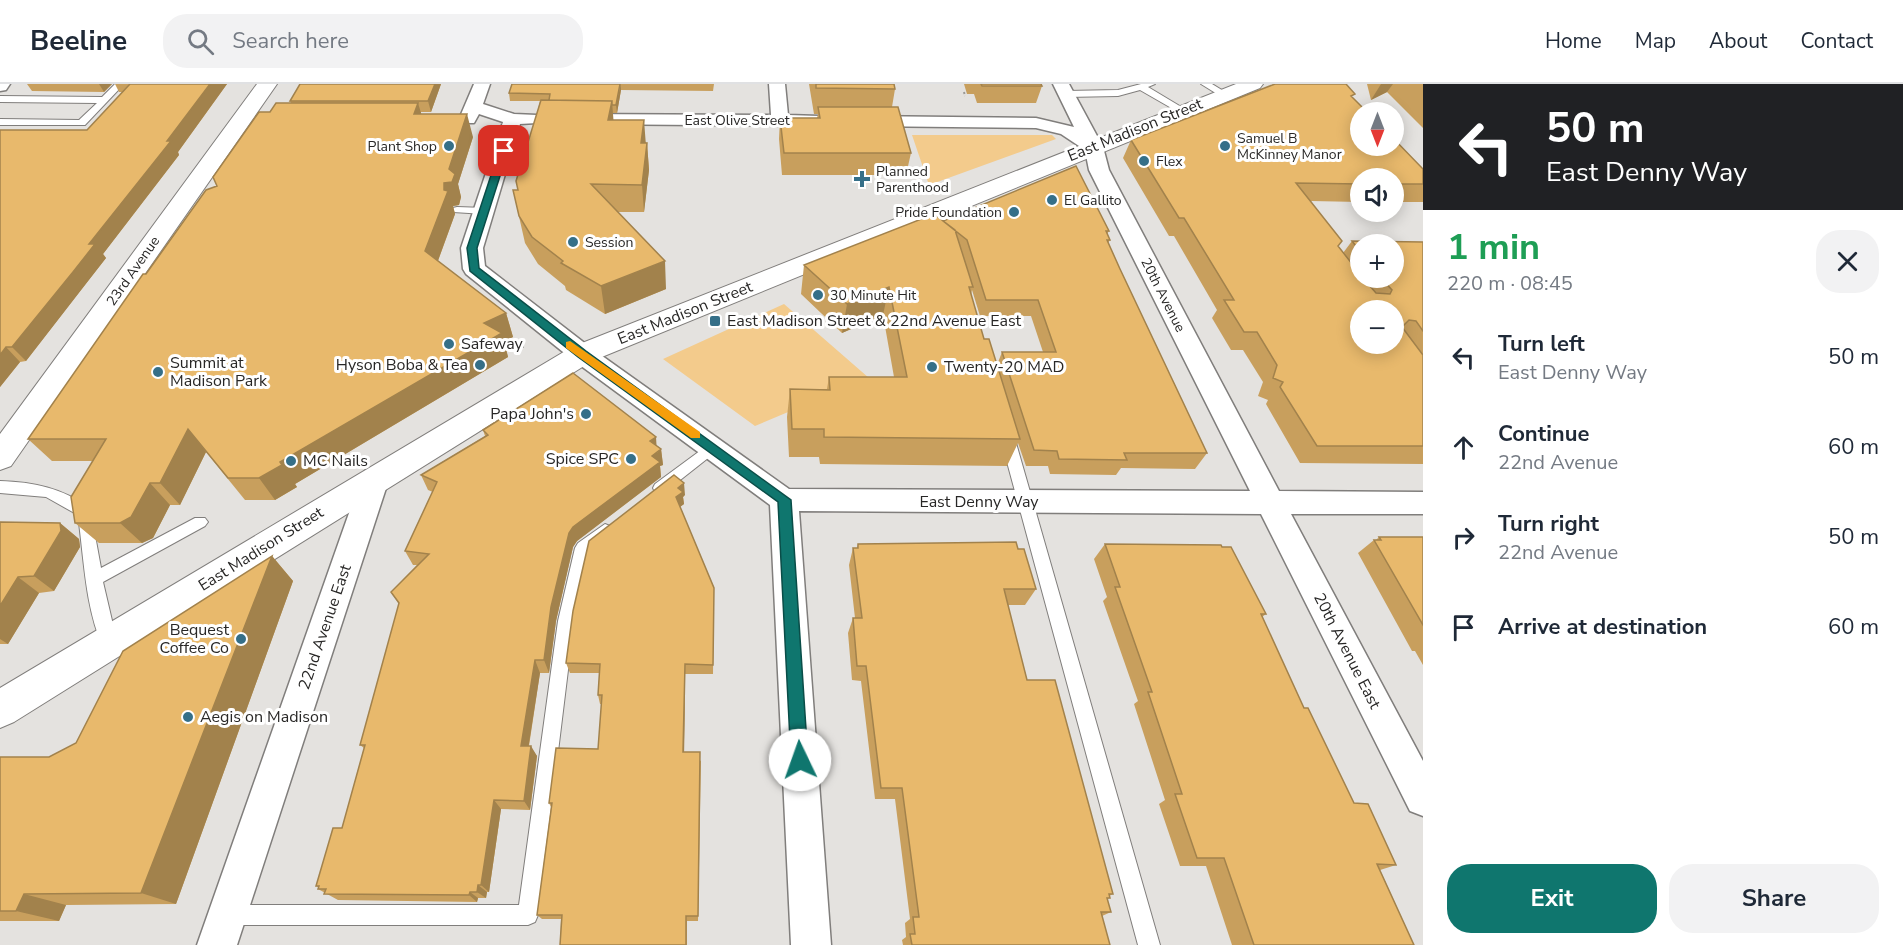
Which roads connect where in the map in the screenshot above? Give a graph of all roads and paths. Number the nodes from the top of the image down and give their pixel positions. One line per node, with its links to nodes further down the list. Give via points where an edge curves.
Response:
1 (120, 84): 15 (lane)
2 (267, 84): 32 (main road, 23rd Avenue, via 251,119)
3 (482, 84): 17 (street)
4 (777, 84): 20 (street)
5 (1151, 84): 8 (lane)
6 (1205, 84): 12 (lane)
7 (1253, 84): 12 (main road, East Madison Street)
8 (1141, 87): 9 (lane); 16 (lane)
9 (1115, 88): 11 (lane)
10 (964, 92): 13 (path)
11 (1065, 92): 18 (street, via 1058,116); 24 (street, 20th Avenue)
12 (1225, 95): 16 (main road, East Madison Street)
13 (965, 96)
14 (0, 99): 15 (lane)
15 (105, 100): 22 (lane, via 82,123)
16 (1183, 111): 24 (main road, East Madison Street)
17 (471, 113): 19 (street, East Olive Street); 23 (street, East Olive Street)
18 (1051, 117): 21 (street, East Olive Street); 24 (street, East Olive Street, via 1073,121)
19 (449, 119)
20 (780, 121): 21 (street, East Olive Street); 23 (street, East Olive Street, via 553,119)
21 (1004, 121): 24 (street, East Olive Street, via 1054,125)
22 (0, 122)
23 (511, 126): 26 (street)
24 (1089, 136): 29 (main road, East Madison Street, via 917,227); 38 (street, 20th Avenue, via 1099,170)
25 (457, 210): 26 (lane)
26 (485, 210): 29 (street, via 472,248 474,269)
27 (503, 346): 28 (path)
28 (524, 346)
29 (582, 354): 31 (street); 33 (main road, East Madison Street)
30 (1003, 421): 37 (lane)
31 (712, 447): 35 (lane); 36 (street)
32 (0, 459)
33 (375, 479): 43 (main road, East Madison Street); 46 (street, 22nd Avenue East)
34 (0, 487): 42 (lane, via 34,487 67,498 85,513)
35 (648, 497)
36 (784, 500): 37 (street, East Denny Way); 47 (street)
37 (1027, 502): 38 (street, East Denny Way); 48 (lane)
38 (1271, 503): 39 (street, East Denny Way); 45 (street, 20th Avenue East)
39 (1423, 504)
40 (620, 519): 46 (lane, via 583,548 580,558 566,621 528,915)
41 (200, 522): 42 (lane)
42 (96, 578): 43 (lane, via 97,607)
43 (109, 642): 44 (main road, East Madison Street)
44 (0, 709)
45 (1423, 798)
46 (222, 930)
47 (811, 945)
48 (1149, 945)

